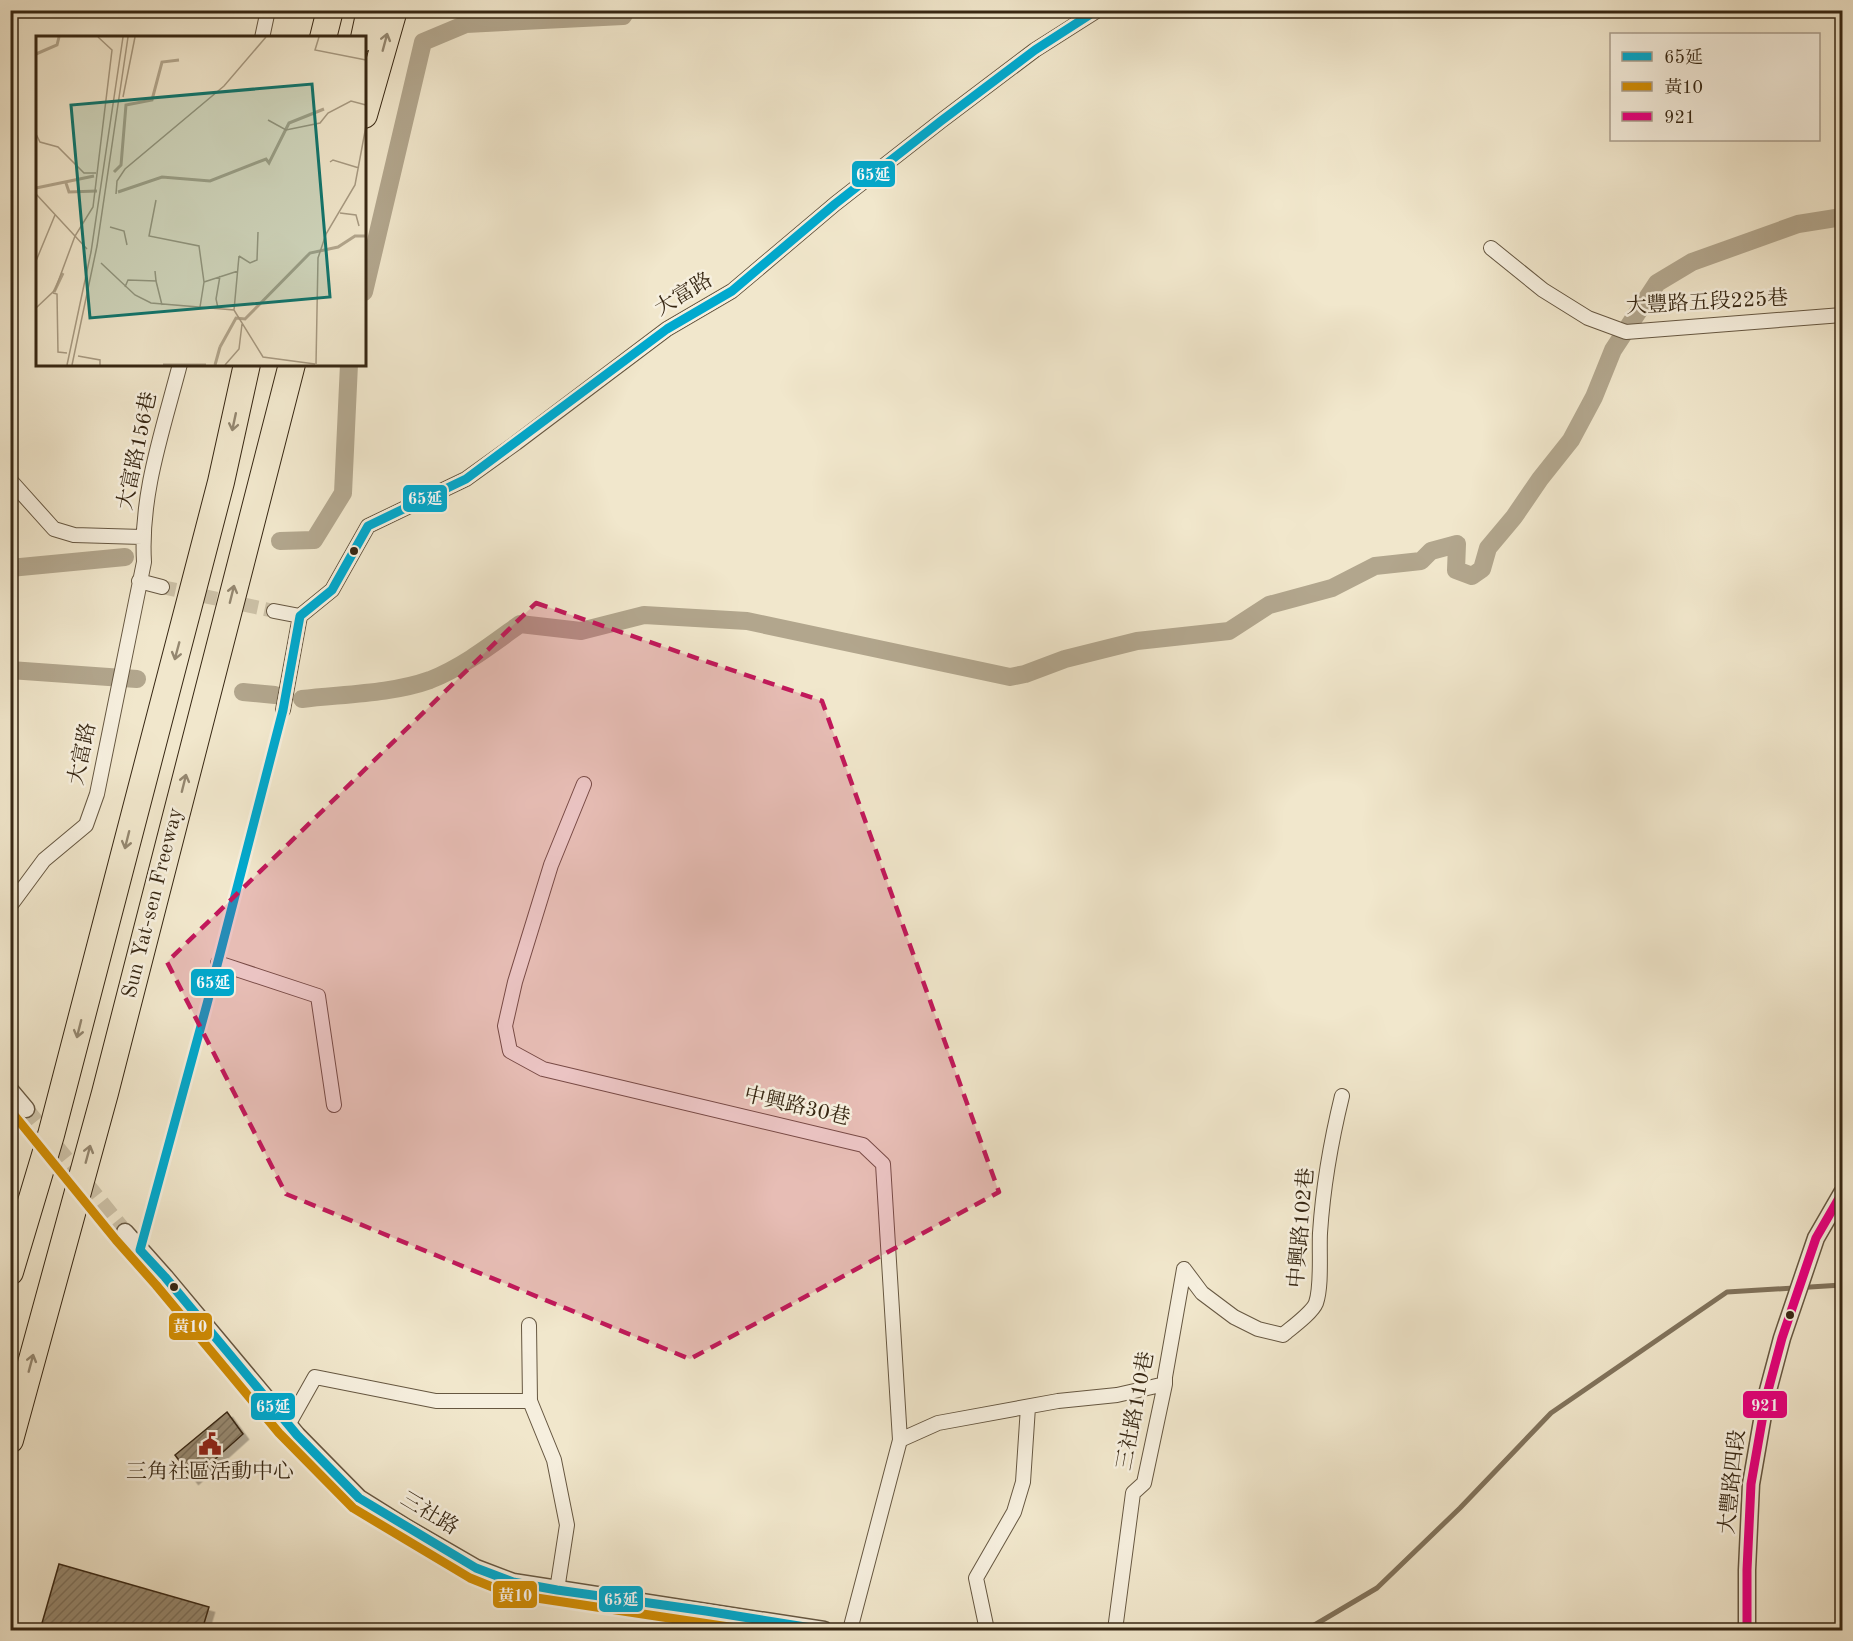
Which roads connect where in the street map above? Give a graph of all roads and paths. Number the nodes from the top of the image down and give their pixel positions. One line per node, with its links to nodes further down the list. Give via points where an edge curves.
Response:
1 (268, 10): 6 (street)
2 (330, 10): 7 (highway)
3 (370, 10): 8 (highway)
4 (394, 10): 9 (highway, one-way to 4)
5 (1098, 10): 20 (street, 大富路, via 1035,50 941,121 732,291 667,329 466,479 368,526 332,590)
6 (262, 36)
7 (324, 36)
8 (364, 36)
9 (366, 108)
10 (1491, 248): 11 (street, 大豐路五段225巷, via 1543,290 1588,318 1626,332)
11 (1842, 315)
12 (179, 366): 16 (street, 大富路156巷, via 148,488)
13 (247, 366): 32 (highway, Sun Yat-sen Freeway, one-way to 32, via 221,483 51,1135)
14 (291, 366): 38 (highway, Sun Yat-sen Freeway, one-way to 14, via 105,1093)
15 (10, 480): 16 (street, 大富路156巷, via 54,529 74,535)
16 (142, 537): 17 (street, 大富路, via 144,562)
17 (139, 581): 18 (street); 23 (street, 大富路, via 97,794 86,825 44,860)
18 (162, 587)
19 (274, 611): 20 (street)
20 (300, 616): 21 (street)
21 (283, 710)
22 (584, 784): 39 (street, 中興路30巷, via 551,864 515,982 505,1026 510,1051 543,1069 863,1144 883,1164)
23 (10, 906)
24 (218, 963): 27 (street, via 318,996)
25 (10, 1090): 28 (street)
26 (1342, 1096): 31 (street, 中興路102巷, via 1327,1172 1315,1306 1283,1335 1258,1329 1202,1293)
27 (334, 1105)
28 (26, 1109)
29 (1842, 1192): 45 (street, 大豐路四段, via 1816,1238 1766,1398 1751,1484)
30 (125, 1232): 37 (street, 三社路)
31 (1184, 1269): 34 (street, 三社路110巷)
32 (10, 1272)
33 (529, 1325): 35 (street)
34 (1165, 1384): 36 (street, via 1118,1395); 44 (street, 三社路110巷, via 1144,1483 1133,1493)
35 (530, 1401): 37 (street, via 436,1401 315,1377); 40 (street, via 554,1460 567,1526)
36 (1028, 1407): 39 (street, via 938,1423); 43 (street, via 1023,1482 1014,1512 976,1578)
37 (288, 1425): 40 (street, 三社路, via 359,1498 406,1528 476,1568 513,1582)
38 (10, 1440)
39 (900, 1440): 42 (street, 中興路30巷)
40 (557, 1590): 41 (street, 三社路)
41 (824, 1630)
42 (850, 1630)
43 (987, 1630)
44 (1115, 1630)
45 (1747, 1630)

